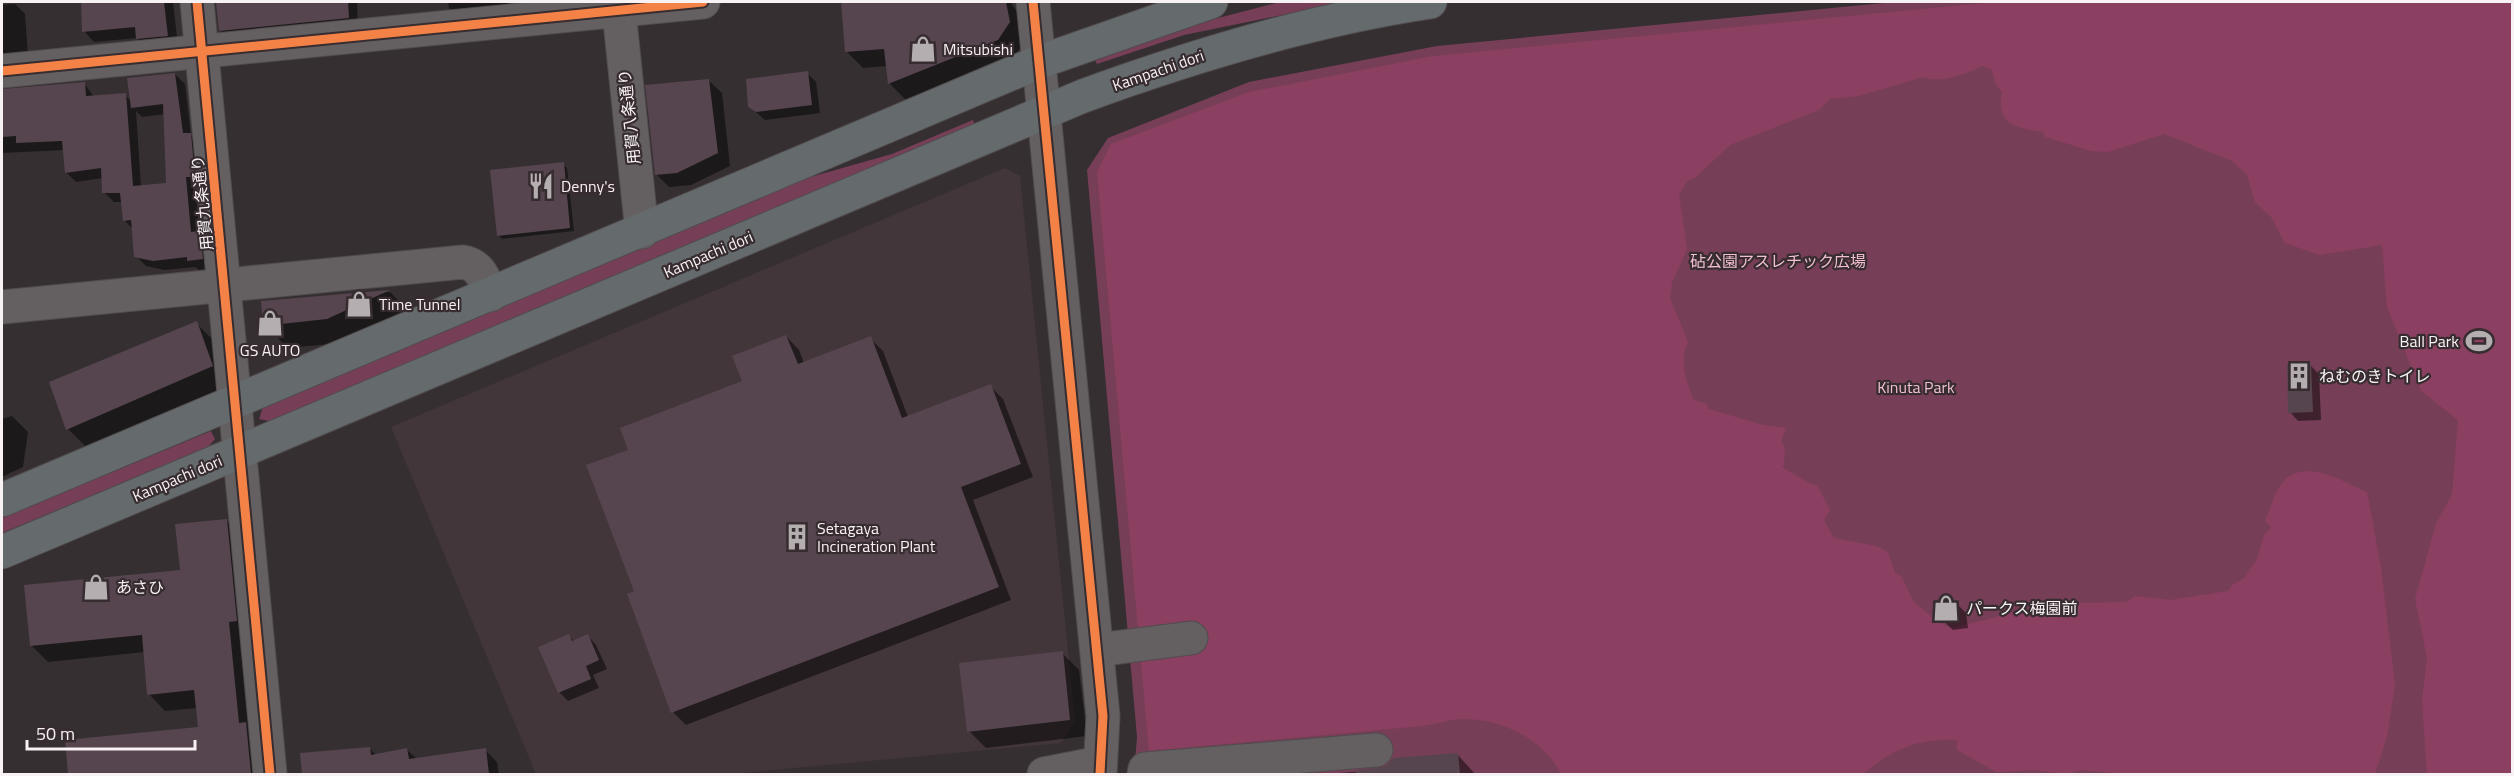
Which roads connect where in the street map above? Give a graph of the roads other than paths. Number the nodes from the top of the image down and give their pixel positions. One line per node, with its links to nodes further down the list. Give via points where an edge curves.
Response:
1 (197, 2): 7 (street, 用賀九条通り)
2 (703, 2): 6 (street)
3 (1033, 2): 8 (street)
4 (1212, 2): 8 (main road)
5 (1430, 2): 10 (main road, Kampachi dori, via 1228,47 1148,72)
6 (619, 6): 7 (street); 11 (street, 用賀八条通り)
7 (202, 52): 9 (street); 12 (street, 用賀九条通り)
8 (1039, 62): 10 (street); 11 (main road)
9 (2, 71)
10 (1044, 113): 16 (main road, Kampachi dori); 20 (street)
11 (642, 231): 13 (main road)
12 (225, 287): 13 (street, via 463,262 474,264 481,272); 14 (street); 15 (street, 用賀九条通り)
13 (491, 295): 15 (main road)
14 (2, 307)
15 (234, 402): 16 (street, 用賀九条通り); 17 (main road)
16 (238, 452): 18 (main road, Kampachi dori); 23 (street, 用賀九条通り)
17 (2, 500)
18 (2, 552)
19 (1191, 638): 20 (street)
20 (1097, 650): 22 (street, via 1103,716)
21 (1376, 750): 25 (street, via 1145,768)
22 (1100, 769): 24 (street)
23 (270, 774)
24 (1044, 774)
25 (1144, 774)

